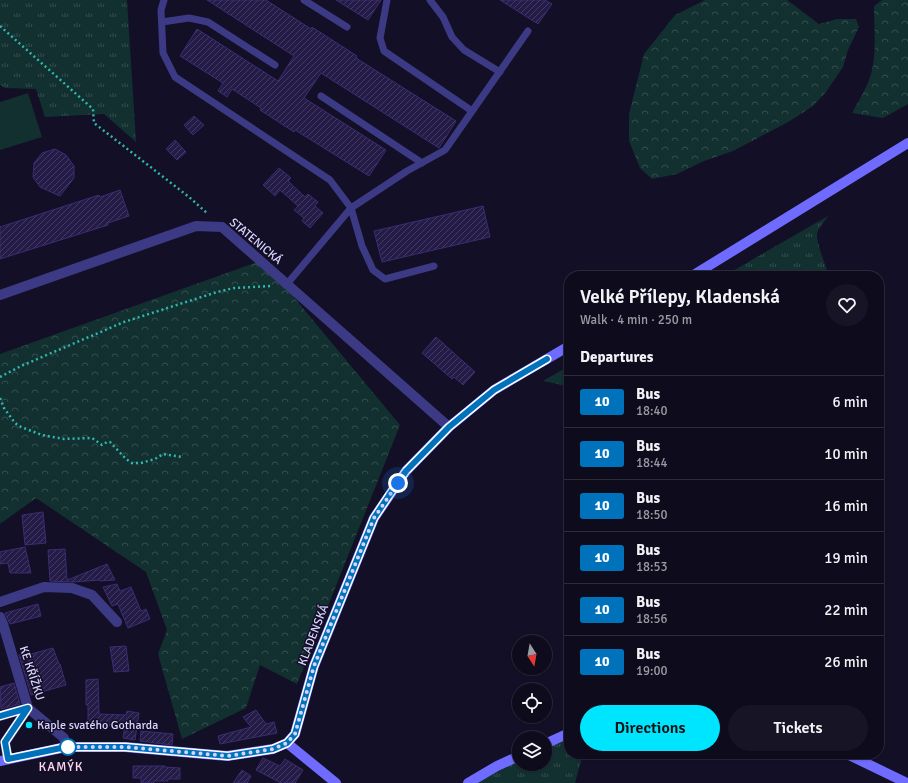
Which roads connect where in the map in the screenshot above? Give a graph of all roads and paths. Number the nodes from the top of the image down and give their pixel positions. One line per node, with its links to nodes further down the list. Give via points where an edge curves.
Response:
1 (164, 0): 5 (lane, via 161,10)
2 (304, 0): 7 (lane)
3 (387, 0): 12 (lane, via 380,38 384,51)
4 (430, 0): 10 (lane, via 443,17 452,37 464,50)
5 (162, 22): 9 (lane, via 190,18 208,22); 15 (lane, via 163,53 175,77 330,180)
6 (0, 26): 16 (path, via 94,109 94,123 189,197)
7 (347, 27)
8 (528, 31): 10 (lane)
9 (275, 65)
10 (500, 72): 12 (lane)
11 (321, 96): 14 (lane)
12 (472, 111): 14 (lane, via 445,150)
13 (908, 143): 18 (street)
14 (422, 163): 15 (lane)
15 (351, 208): 17 (lane, via 362,246 373,270 385,279); 19 (lane)
16 (222, 227): 19 (street, STATENICKÁ); 20 (street, STATENICKÁ, via 196,226)
17 (434, 266)
18 (700, 271)
19 (287, 284): 22 (path, via 234,288 124,322); 24 (street, STATENICKÁ)
20 (0, 295)
21 (564, 349): 24 (street, KLADENSKÁ, via 494,390)
22 (0, 377)
23 (0, 398): 25 (path, via 15,422 42,435 92,438 102,445 110,442 126,459 135,463 155,459 163,454)
24 (449, 427): 33 (street, KLADENSKÁ, via 406,471 374,518 314,666 295,734)
25 (182, 457)
26 (0, 602): 28 (street, via 44,588 72,588 92,595)
27 (0, 617): 29 (street, KE KŘÍŽKU)
28 (117, 622)
29 (28, 708): 30 (street); 34 (street, KE KŘÍŽKU, via 64,738); 37 (street, via 5,742)
30 (0, 716)
31 (564, 735): 32 (street)
32 (552, 741)
33 (287, 743): 34 (street, via 273,749 228,756 125,747); 38 (street)
34 (66, 747): 37 (street)
35 (512, 759): 39 (street)
36 (857, 759): 40 (street)
37 (4, 760)
38 (336, 783)
39 (468, 783)
40 (907, 783)

